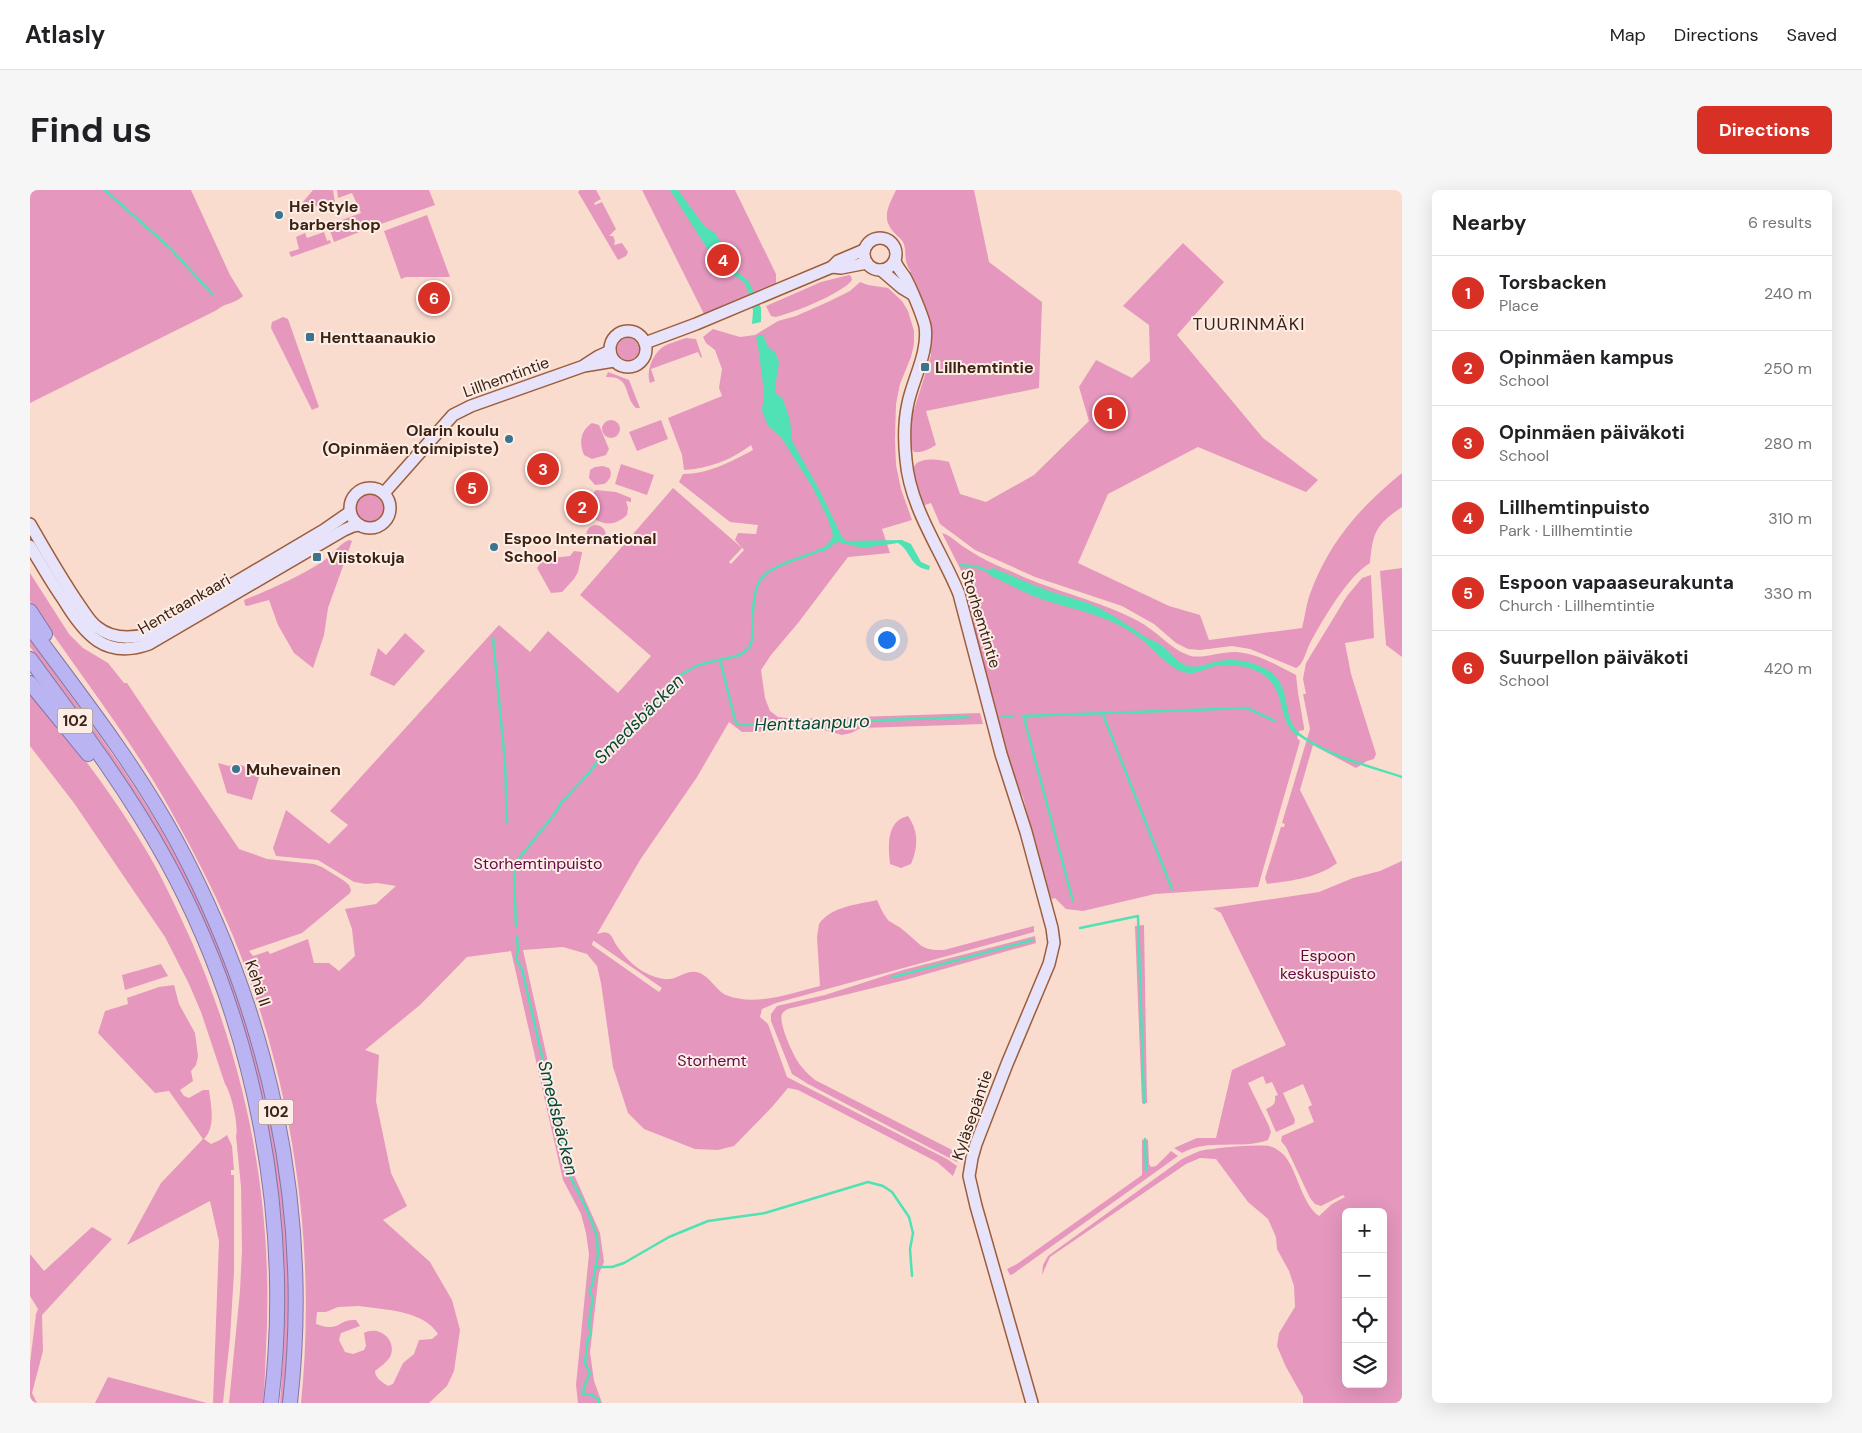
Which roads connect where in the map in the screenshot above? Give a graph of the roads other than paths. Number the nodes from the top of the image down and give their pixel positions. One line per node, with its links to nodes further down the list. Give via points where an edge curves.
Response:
1 (864, 250): 2 (main road, via 874,239 888,239 895,246); 3 (main road); 4 (main road)
2 (895, 261): 5 (main road); 6 (main road, Storhemtintie)
3 (867, 263): 4 (main road); 5 (main road)
4 (832, 267): 7 (main road)
5 (881, 270): 6 (main road)
6 (912, 294): 20 (main road, Storhemtintie, via 925,332 905,421 910,484 959,594)
7 (646, 343): 8 (main road, via 644,359 635,366 622,366); 8 (main road, via 638,333 625,331 612,340)
8 (612, 356): 9 (main road, Lillhemtintie, via 598,356 584,366 454,415)
9 (384, 493): 10 (main road, via 373,487 360,490 351,499); 12 (main road, via 390,508 384,523 374,528)
10 (350, 512): 11 (main road, Henttaankaari, via 148,634 128,638 96,627 71,594); 12 (main road)
11 (30, 524)
12 (359, 525): 13 (main road, Henttaankaari, via 344,530 149,644 128,649 114,648 83,630)
13 (30, 546)
14 (30, 611): 17 (highway, via 50,641)
15 (30, 627): 17 (highway, Kehä II / 102)
16 (30, 659): 19 (highway, 102)
17 (54, 660): 22 (highway, Kehä II / 102, via 127,761 175,839 220,931 253,1021 275,1106 293,1227 296,1332)
18 (30, 683): 19 (highway, via 95,762)
19 (119, 782): 21 (highway, 102, via 166,861 198,927 229,1006 246,1063 263,1142 274,1234 277,1331)
20 (1052, 928): 23 (main road, Kyläsepäntie, via 1054,943 1049,964 1007,1064 972,1158 969,1176)
21 (271, 1403)
22 (290, 1403)
23 (1032, 1403)

